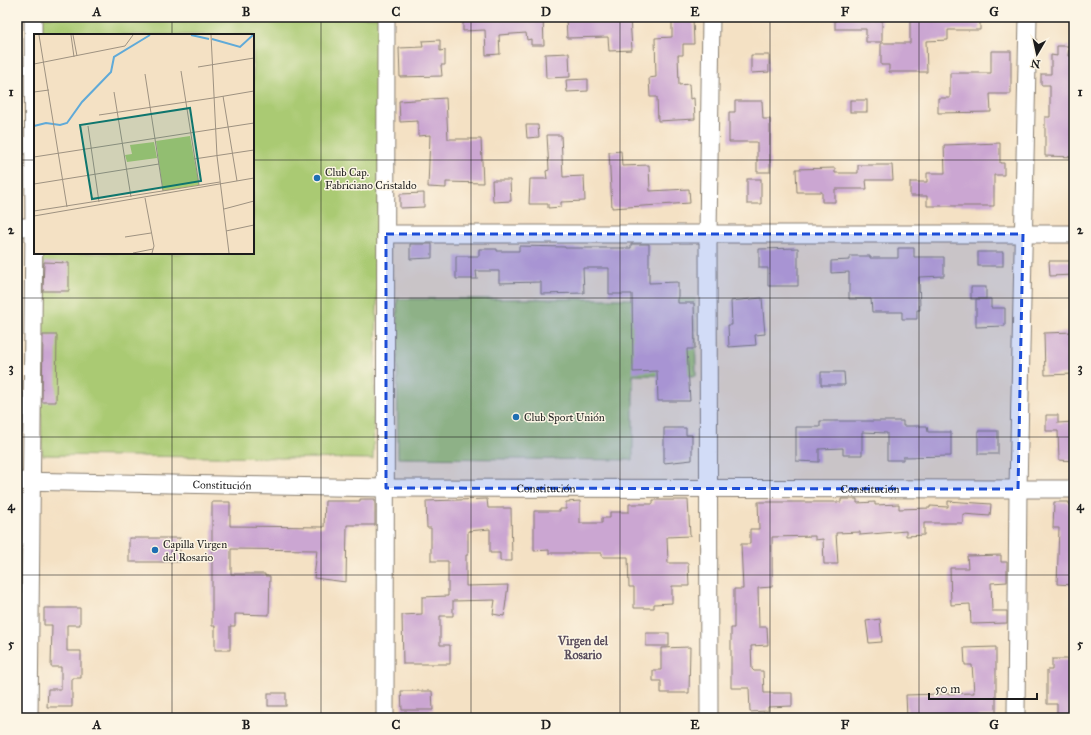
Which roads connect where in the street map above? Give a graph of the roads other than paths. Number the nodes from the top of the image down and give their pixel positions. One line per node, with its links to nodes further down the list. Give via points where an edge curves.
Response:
1 (32, 17): 5 (street)
2 (386, 17): 6 (street)
3 (711, 17): 7 (street)
4 (1028, 17): 8 (street)
5 (25, 227): 10 (street)
6 (386, 234): 7 (street); 11 (street)
7 (708, 234): 8 (street); 12 (street)
8 (1023, 234): 9 (street); 13 (street)
9 (1074, 234)
10 (24, 481): 11 (street, Constitución); 16 (street)
11 (386, 488): 12 (street, Constitución); 17 (street)
12 (707, 488): 13 (street, Constitución); 18 (street)
13 (1018, 489): 14 (street, Constitución); 15 (street)
14 (1074, 489)
15 (1016, 713)
16 (29, 718)
17 (385, 718)
18 (709, 718)

